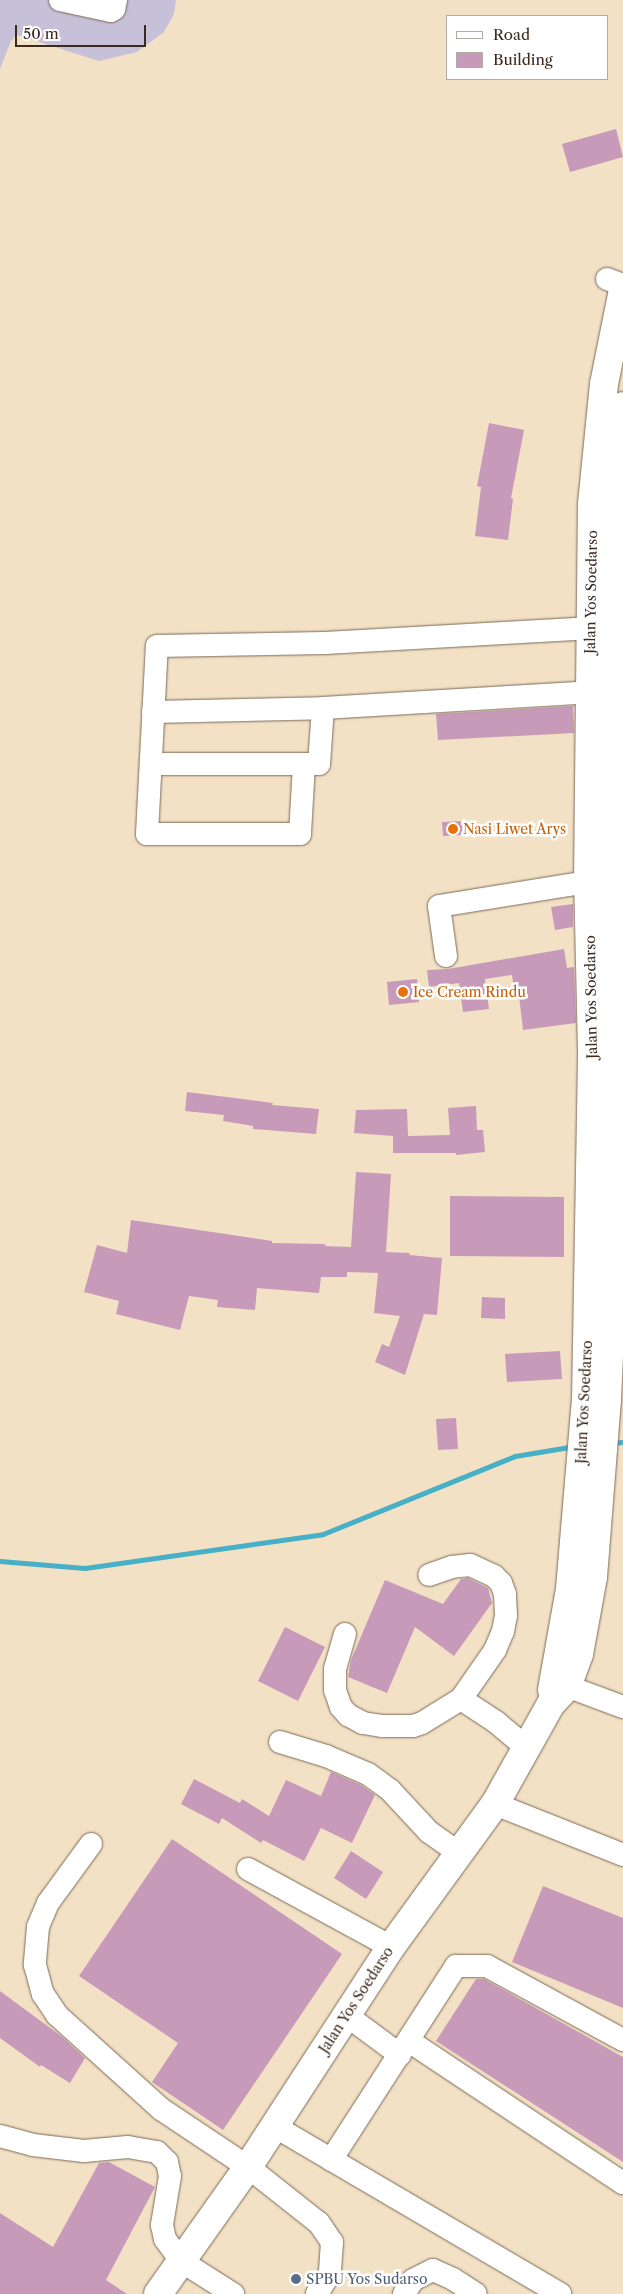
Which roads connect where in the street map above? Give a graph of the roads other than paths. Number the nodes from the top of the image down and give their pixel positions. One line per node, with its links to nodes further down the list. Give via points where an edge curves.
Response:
1 (60, 0): 3 (street, via 111,11)
2 (73, 0): 3 (street, via 108,8)
3 (115, 0)
4 (618, 284): 7 (highway, Jalan Yos Soedarso, via 592,504)
5 (623, 406): 6 (highway, Jalan Yos Soedarso)
6 (619, 503): 7 (highway, Jalan Yos Soedarso)
7 (601, 628): 8 (highway, Jalan Yos Soedarso); 10 (street, via 325,643 156,646)
8 (610, 679): 9 (street); 13 (highway, Jalan Yos Soedarso)
9 (323, 708): 10 (street); 12 (street, via 319,764)
10 (153, 712): 11 (street)
11 (151, 764): 12 (street); 12 (street, via 147,834 300,834)
12 (304, 764)
13 (601, 881): 14 (street, via 439,906); 15 (highway, Jalan Yos Soedarso)
14 (446, 956)
15 (604, 1052): 16 (highway, Jalan Yos Soedarso, via 612,1270); 16 (highway, Jalan Yos Soedarso, via 583,1177)
16 (596, 1400): 19 (highway, Jalan Yos Soedarso, via 588,1501 593,1577 579,1654)
17 (430, 1575): 20 (street, via 470,1565 494,1576 505,1594 506,1615 498,1644)
18 (345, 1634): 20 (street, via 335,1669 335,1690 341,1707 348,1715 363,1723 413,1726)
19 (557, 1690): 21 (street); 23 (highway, Jalan Yos Soedarso)
20 (461, 1698): 23 (street)
21 (623, 1707)
22 (280, 1742): 26 (street, via 326,1756 368,1774 390,1790 429,1832)
23 (527, 1748): 24 (highway, Jalan Yos Soedarso)
24 (495, 1804): 26 (highway, Jalan Yos Soedarso); 27 (street)
25 (91, 1844): 36 (street, via 48,1903 38,1927 36,1964 43,1994 57,2015 160,2109)
26 (459, 1853): 29 (highway, Jalan Yos Soedarso)
27 (623, 1855)
28 (248, 1869): 29 (street)
29 (391, 1946): 30 (highway, Jalan Yos Soedarso)
30 (346, 2015): 32 (street); 33 (highway, Jalan Yos Soedarso)
31 (623, 2040): 32 (street, via 487,1966 469,1965 456,1966)
32 (404, 2048): 35 (street); 37 (street)
33 (274, 2126): 35 (street); 36 (highway, Jalan Yos Soedarso)
34 (0, 2136): 38 (street, via 33,2145 84,2151 128,2147 157,2152 166,2162 170,2176 162,2225 165,2239)
35 (331, 2160): 44 (street)
36 (248, 2167): 38 (highway, Jalan Yos Soedarso); 41 (street, via 319,2223 332,2242 330,2273)
37 (623, 2183)
38 (181, 2261): 39 (highway, Jalan Yos Soedarso); 40 (street)
39 (158, 2294)
40 (233, 2294)
41 (316, 2294)
42 (404, 2294): 43 (street, via 413,2280 433,2270)
43 (476, 2294)
44 (560, 2294)

